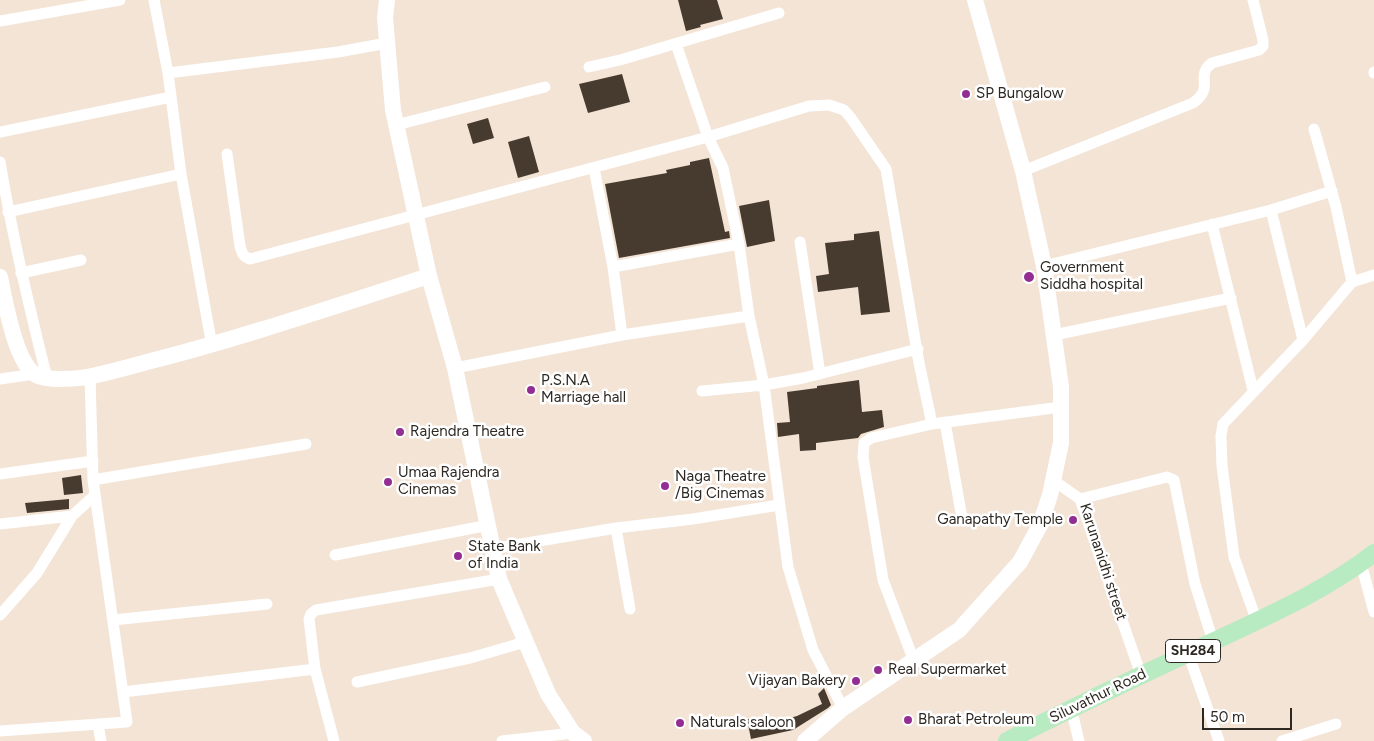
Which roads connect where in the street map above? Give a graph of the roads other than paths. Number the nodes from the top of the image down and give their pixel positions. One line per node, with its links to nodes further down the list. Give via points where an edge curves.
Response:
1 (120, 0): 7 (street)
2 (154, 0): 11 (street)
3 (388, 0): 8 (street, via 385,18)
4 (975, 0): 21 (street)
5 (1253, 0): 21 (street, via 1263,46 1207,67 1202,97)
6 (779, 13): 9 (street)
7 (0, 21)
8 (387, 43): 11 (street); 14 (street)
9 (676, 44): 10 (street); 17 (street)
10 (589, 67)
11 (168, 73): 13 (street)
12 (545, 87): 14 (street)
13 (171, 97): 16 (street); 22 (street)
14 (396, 125): 26 (street)
15 (1314, 129): 23 (street)
16 (0, 132)
17 (708, 137): 20 (street); 29 (street, via 723,168); 44 (street, via 809,106 829,105 844,110 886,169)
18 (226, 154): 26 (street, via 240,246 245,257 250,259)
19 (0, 162): 25 (street)
20 (594, 168): 26 (street); 32 (street)
21 (1023, 171): 31 (street)
22 (181, 174): 25 (street); 43 (street)
23 (1332, 191): 24 (street); 37 (street)
24 (1272, 210): 27 (street); 42 (street)
25 (8, 212): 33 (street)
26 (416, 215): 35 (street)
27 (1212, 224): 31 (street); 38 (street)
28 (800, 242): 46 (street)
29 (739, 244): 32 (street); 39 (street)
30 (81, 260): 33 (street)
31 (1044, 266): 41 (street)
32 (613, 267): 40 (street)
33 (21, 273): 47 (street)
34 (1374, 275): 37 (street)
35 (429, 276): 43 (street); 45 (street)
36 (0, 277): 47 (street, via 18,349 27,365)
37 (1352, 282): 42 (street)
38 (1230, 298): 41 (street); 51 (street)
39 (749, 316): 40 (street); 50 (street)
40 (622, 335): 45 (street)
41 (1054, 335): 53 (street)
42 (1303, 340): 51 (street)
43 (212, 346): 48 (street)
44 (918, 350): 46 (street); 55 (street)
45 (456, 368): 67 (street)
46 (820, 374): 50 (street)
47 (41, 376): 48 (street); 49 (street)
48 (90, 376): 57 (street)
49 (0, 379)
50 (764, 385): 52 (street); 63 (street)
51 (1254, 390): 78 (street, via 1223,424 1221,436 1234,557)
52 (702, 391)
53 (1061, 407): 54 (street); 60 (street, via 1061,443)
54 (945, 422): 55 (street); 65 (street)
55 (932, 424): 82 (street, via 871,438 864,443 863,457 883,580)
56 (306, 444): 59 (street)
57 (93, 461): 58 (street); 59 (street)
58 (0, 474)
59 (92, 480): 61 (street)
60 (1054, 480): 62 (street); 82 (street, via 1040,526 1020,562 959,630)
61 (95, 495): 64 (street); 77 (street)
62 (1080, 499): 79 (street, Karunanidhi street, via 1167,477 1174,480 1195,584); 84 (street, Karunanidhi street)
63 (779, 505): 68 (street); 87 (street, via 788,566 813,650)
64 (72, 516): 66 (street); 76 (street, via 37,573)
65 (962, 518)
66 (0, 524)
67 (489, 525): 69 (street); 70 (street)
68 (616, 528): 69 (street); 74 (street)
69 (492, 549): 72 (street)
70 (335, 555)
71 (1368, 558): 75 (street); 78 (main road, Siluvathur Road / SH284)
72 (499, 579): 80 (street); 83 (street, via 316,610 308,619)
73 (267, 604): 77 (street)
74 (630, 609)
75 (1374, 612)
76 (0, 616)
77 (113, 620): 86 (street)
78 (1257, 622): 79 (main road, Siluvathur Road / SH284)
79 (1213, 641): 81 (main road, Siluvathur Road / SH284)
80 (525, 642): 85 (street, via 470,658); 92 (street, via 548,694)
81 (1188, 653): 84 (main road, Siluvathur Road / SH284); 99 (street)
82 (914, 660): 87 (street)
83 (315, 669): 86 (street); 94 (street)
84 (1141, 675): 88 (main road, Siluvathur Road / SH284)
85 (357, 682)
86 (123, 692): 90 (street, via 127,722)
87 (843, 708): 96 (street)
88 (1071, 708): 97 (main road, Siluvathur Road / SH284); 98 (street)
89 (1336, 724): 100 (street)
90 (98, 725): 91 (street); 93 (street)
91 (0, 731)
92 (578, 737): 95 (street)
93 (100, 741)
94 (334, 741)
95 (502, 741)
96 (805, 741)
97 (1007, 741)
98 (1079, 741)
99 (1219, 741)
100 (1282, 741)

